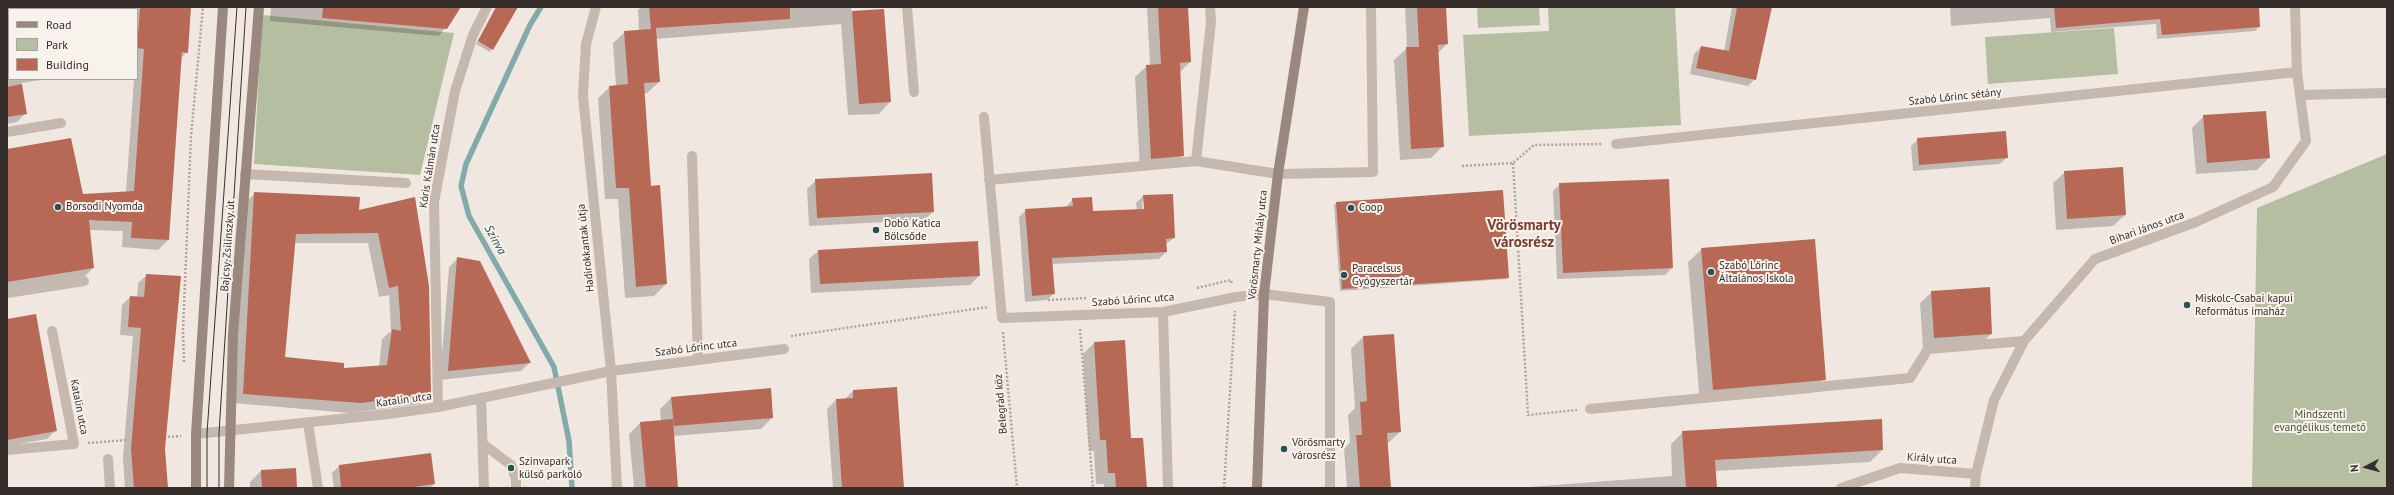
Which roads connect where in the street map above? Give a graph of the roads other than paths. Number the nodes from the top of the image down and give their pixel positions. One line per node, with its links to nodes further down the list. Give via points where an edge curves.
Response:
1 (223, 7): 38 (street, Bajcsy-Zsilinszky út)
2 (259, 7): 20 (street, Bajcsy-Zsilinszky út)
3 (487, 7): 34 (street, Kóris Kálmán utca, via 473,35 455,91 434,202)
4 (596, 7): 32 (street, Hadirokkantak útja, via 586,44 583,96)
5 (907, 7): 11 (street)
6 (1210, 7): 19 (street, via 1211,22)
7 (1304, 7): 21 (street, Vörösmarty Mihály utca)
8 (1371, 7): 21 (street, via 1373,172)
9 (2295, 7): 10 (street, Bihari János utca)
10 (2297, 72): 13 (street, Bihari János utca); 17 (street, Szabó Lőrinc sétány)
11 (914, 92)
12 (2387, 93): 13 (street)
13 (2300, 95): 29 (street, Bihari János utca, via 2306,141 2273,187 2196,222 2095,260)
14 (984, 117): 22 (street)
15 (61, 123): 16 (street)
16 (7, 132)
17 (1616, 144)
18 (692, 156): 31 (street)
19 (1196, 161): 21 (street); 22 (street)
20 (245, 174): 23 (street); 37 (street, Bajcsy-Zsilinszky út, via 233,334)
21 (1278, 174): 26 (street, Vörösmarty Mihály utca)
22 (989, 180): 27 (street, Szabó Lőrinc utca, via 1002,318)
23 (406, 183)
24 (84, 281): 25 (street)
25 (7, 293)
26 (1264, 294): 27 (street, Szabó Lőrinc utca); 51 (street, Vörösmarty Mihály utca); 52 (street, Szabó Lőrinc utca, via 1330,302)
27 (1163, 312): 50 (street)
28 (52, 332): 40 (street, Katalin utca, via 74,444)
29 (2024, 341): 35 (street, via 1928,349 1910,378); 42 (street, Bihari János utca, via 1994,400)
30 (784, 349): 31 (street, Szabó Lőrinc utca)
31 (698, 360): 32 (street, Szabó Lőrinc utca)
32 (611, 372): 33 (street, Katalin utca); 49 (street, Hadirokkantak útja)
33 (481, 398): 34 (street, Katalin utca); 39 (street)
34 (438, 407): 36 (street, Katalin utca)
35 (1590, 408)
36 (308, 423): 37 (street, Katalin utca); 46 (street)
37 (229, 432): 38 (street, Katalin utca); 45 (street, Bajcsy-Zsilinszky út)
38 (196, 434): 44 (street, Bajcsy-Zsilinszky út)
39 (483, 444): 47 (street); 48 (street, via 511,465)
40 (7, 450)
41 (108, 459): 43 (street)
42 (1976, 474): 53 (street, Király utca, via 1900,468); 54 (street, Bihari János utca)
43 (110, 488)
44 (196, 488)
45 (229, 488)
46 (318, 488)
47 (484, 488)
48 (516, 488)
49 (617, 488)
50 (1168, 488)
51 (1257, 488)
52 (1330, 488)
53 (1840, 488)
54 (1975, 488)

